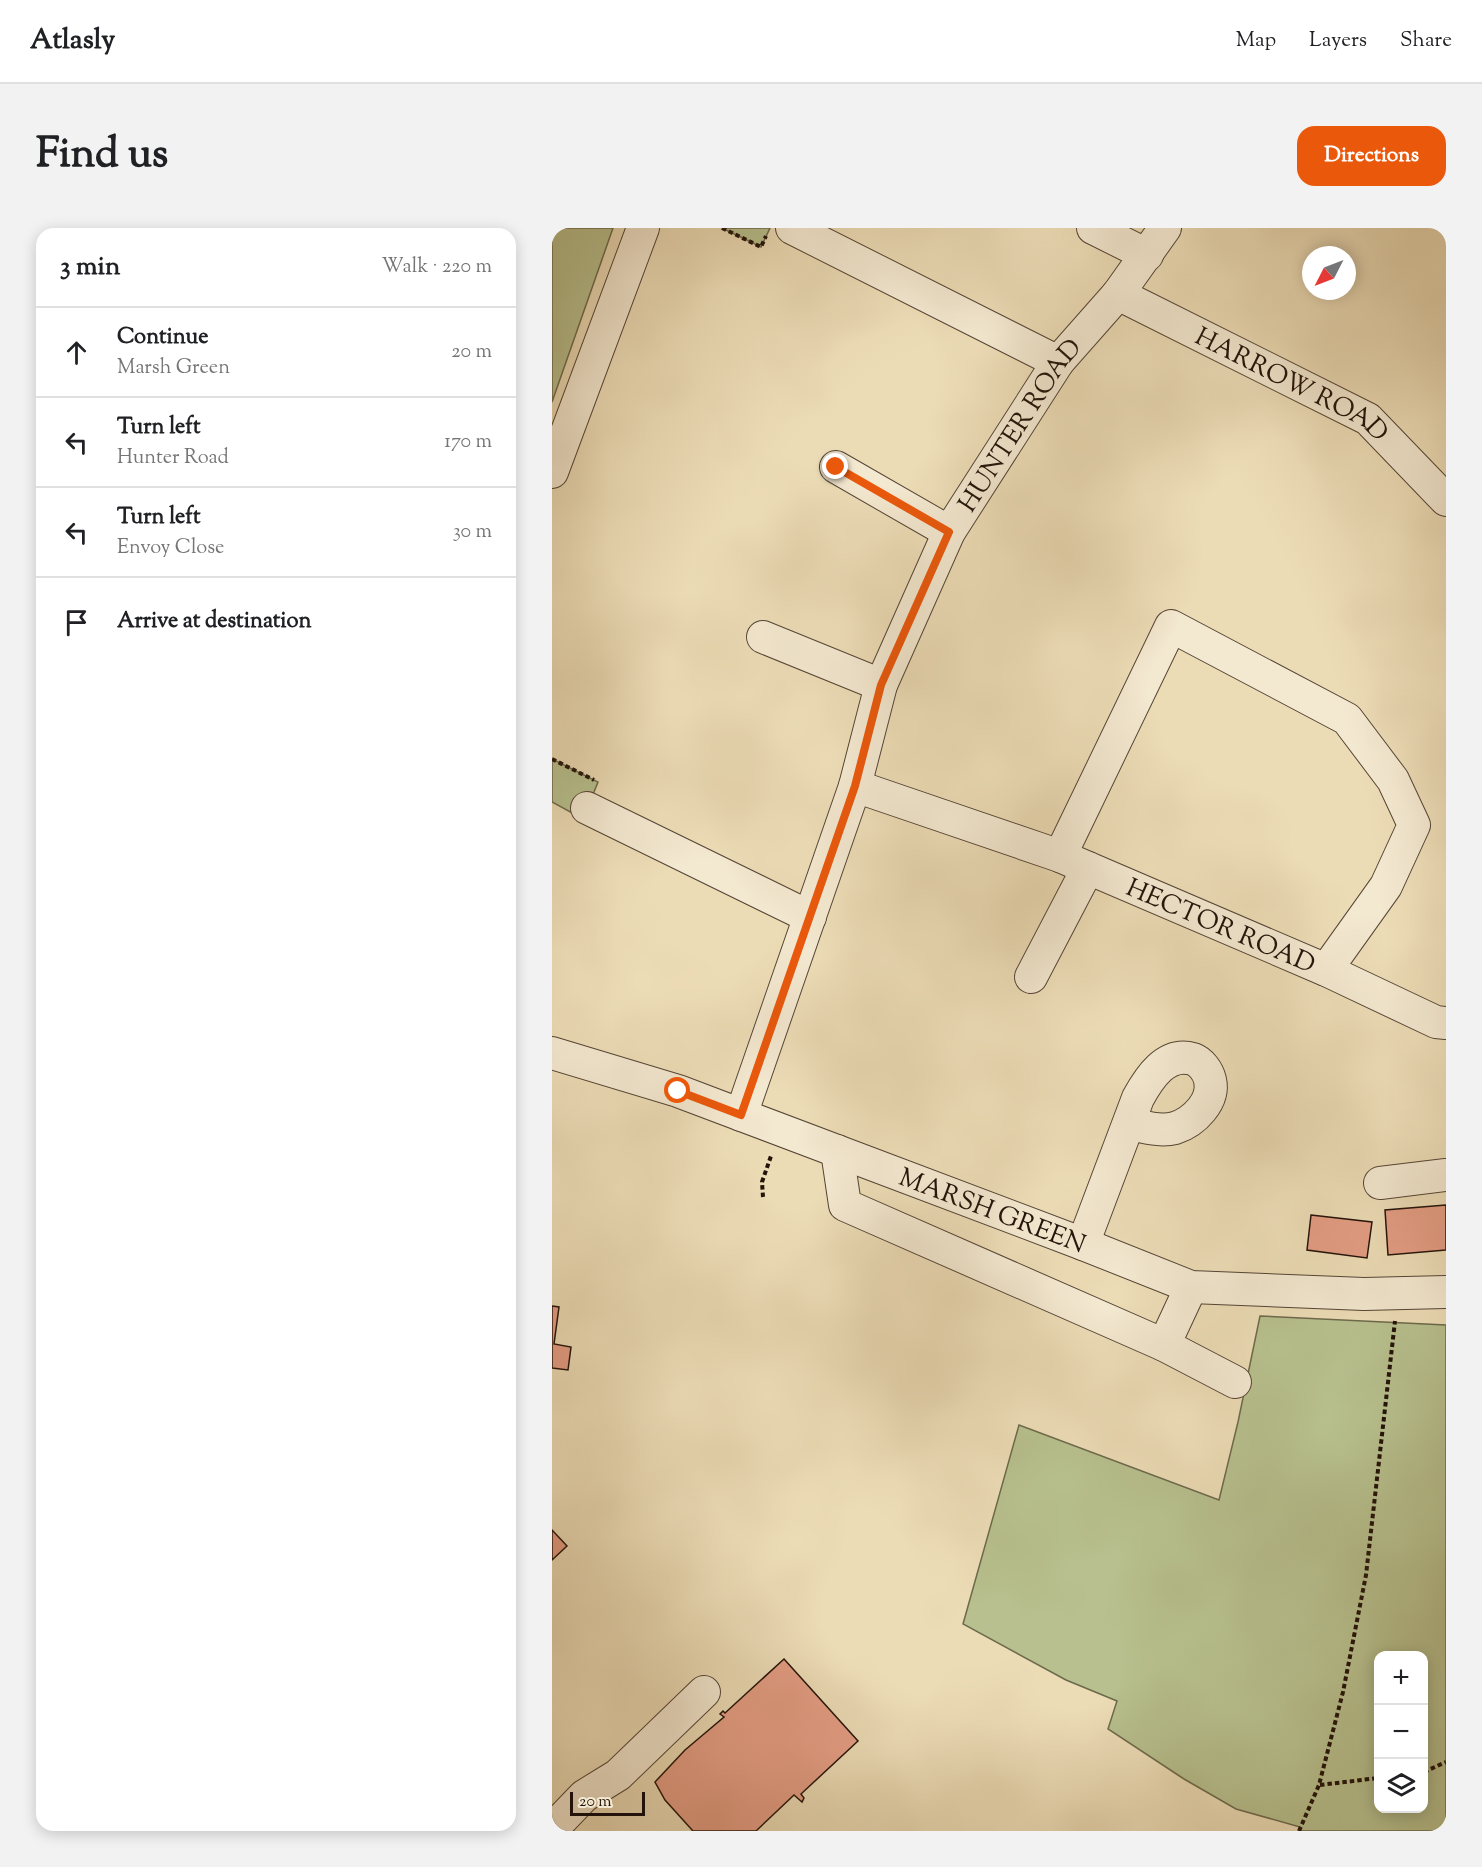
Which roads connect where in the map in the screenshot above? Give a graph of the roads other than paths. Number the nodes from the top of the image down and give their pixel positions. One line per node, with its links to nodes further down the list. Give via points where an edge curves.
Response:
1 (644, 228): 9 (street)
2 (792, 228): 7 (street)
3 (1093, 228): 5 (street)
4 (1165, 228): 5 (street, HUNTER ROAD)
5 (1147, 255): 6 (street, HUNTER ROAD)
6 (1119, 294): 7 (street, HUNTER ROAD); 10 (street, HARROW ROAD, via 1368,419)
7 (1058, 362): 11 (street, HUNTER ROAD)
8 (836, 467): 11 (street)
9 (552, 472)
10 (1446, 500)
11 (949, 532): 13 (street, HUNTER ROAD)
12 (763, 637): 13 (street)
13 (881, 685): 14 (street, HUNTER ROAD)
14 (855, 786): 16 (street, HECTOR ROAD); 17 (street, HUNTER ROAD)
15 (587, 808): 17 (street)
16 (1074, 862): 18 (street, HECTOR ROAD); 18 (street, via 1171,626 1347,719 1393,780 1414,825 1386,886); 19 (street)
17 (810, 917): 22 (street, HUNTER ROAD)
18 (1326, 970): 20 (street, HECTOR ROAD, via 1436,1022)
19 (1031, 976)
20 (1446, 1023)
21 (552, 1053): 22 (street, MARSH GREEN, via 678,1091)
22 (741, 1115): 24 (street, MARSH GREEN)
23 (1129, 1123): 27 (street)
24 (837, 1151): 27 (street, MARSH GREEN); 30 (street, via 845,1205)
25 (1446, 1175): 26 (street)
26 (1380, 1183)
27 (1083, 1244): 28 (street, MARSH GREEN)
28 (1191, 1287): 29 (street, MARSH GREEN, via 1364,1294); 30 (street)
29 (1446, 1292)
30 (1164, 1345): 31 (street)
31 (1235, 1382)
32 (704, 1692): 33 (street, via 618,1775 584,1796)
33 (554, 1831)

